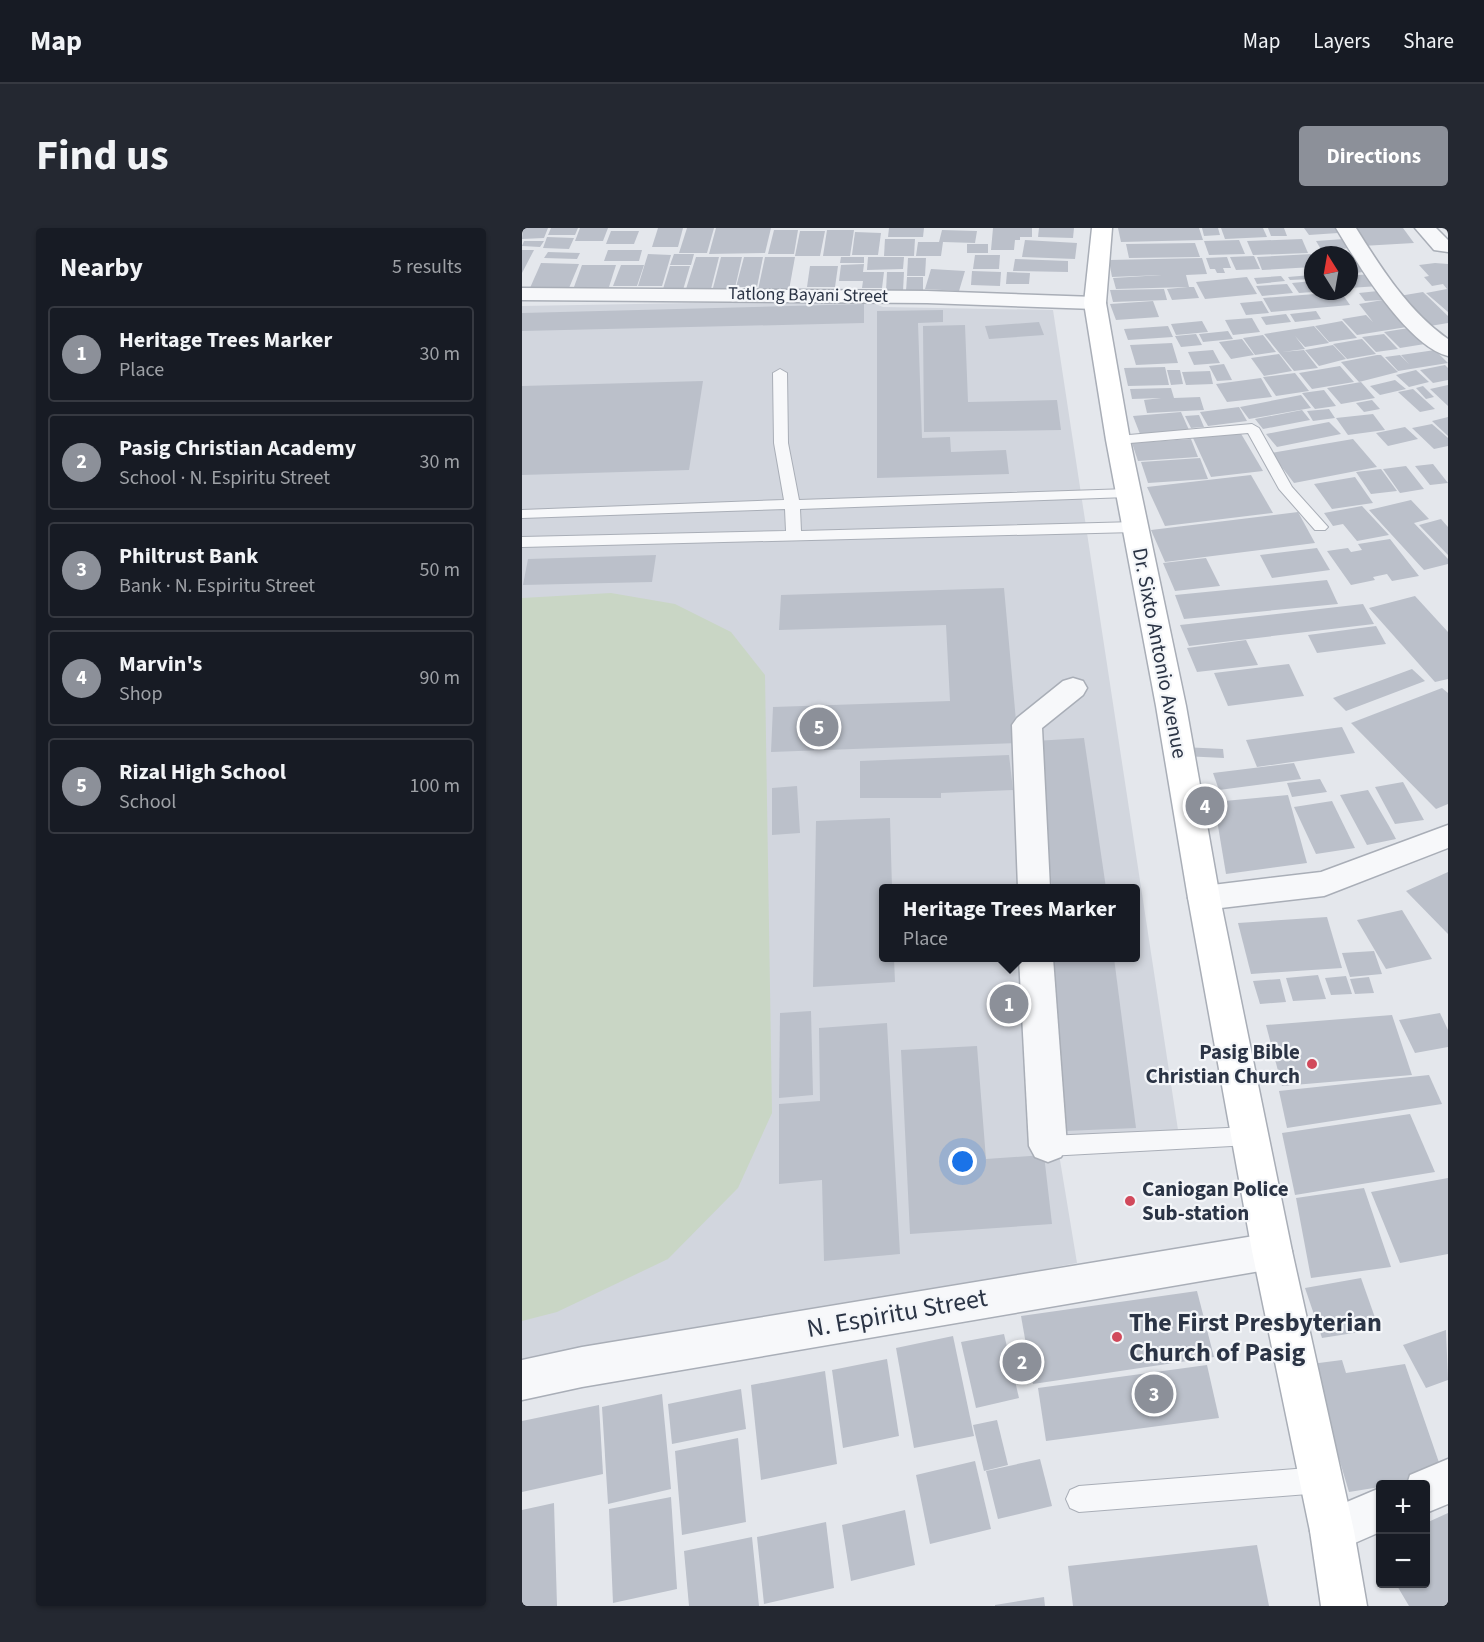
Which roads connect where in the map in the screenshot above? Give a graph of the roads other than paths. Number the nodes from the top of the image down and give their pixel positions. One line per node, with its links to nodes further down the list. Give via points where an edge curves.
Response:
1 (1102, 228): 6 (main road, Dr. Sixto Antonio Avenue)
2 (1346, 228): 7 (street, via 1394,296)
3 (1425, 228): 4 (street, via 1441,246)
4 (1448, 246)
5 (522, 294): 6 (street, Tatlong Bayani Street, via 927,297)
6 (1095, 303): 9 (main road, Dr. Sixto Antonio Avenue)
7 (1448, 349)
8 (780, 373): 11 (lane, via 781,443)
9 (1118, 440): 10 (main road, Dr. Sixto Antonio Avenue); 14 (lane, via 1252,428 1286,489)
10 (1128, 493): 11 (lane); 13 (main road, Dr. Sixto Antonio Avenue)
11 (792, 502): 12 (lane); 15 (lane)
12 (522, 514)
13 (1135, 527): 15 (lane); 20 (main road, Dr. Sixto Antonio Avenue)
14 (1320, 527)
15 (794, 536): 16 (lane)
16 (522, 542)
17 (1072, 688): 19 (street, via 1027,725)
18 (1448, 836): 20 (street, via 1324,884)
19 (1034, 884)
20 (1204, 898): 22 (main road, Dr. Sixto Antonio Avenue)
21 (1036, 962): 23 (street)
22 (1250, 1136): 23 (lane); 24 (main road, Dr. Sixto Antonio Avenue)
23 (1048, 1146)
24 (1272, 1251): 25 (street, N. Espiritu Street); 26 (main road, Dr. Sixto Antonio Avenue)
25 (522, 1380)
26 (1321, 1480): 29 (lane); 31 (main road, Dr. Sixto Antonio Avenue)
27 (1448, 1481): 28 (street)
28 (1430, 1489)
29 (1079, 1499)
30 (1376, 1512): 31 (street)
31 (1332, 1531): 32 (main road, Dr. Sixto Antonio Avenue)
32 (1344, 1606)

